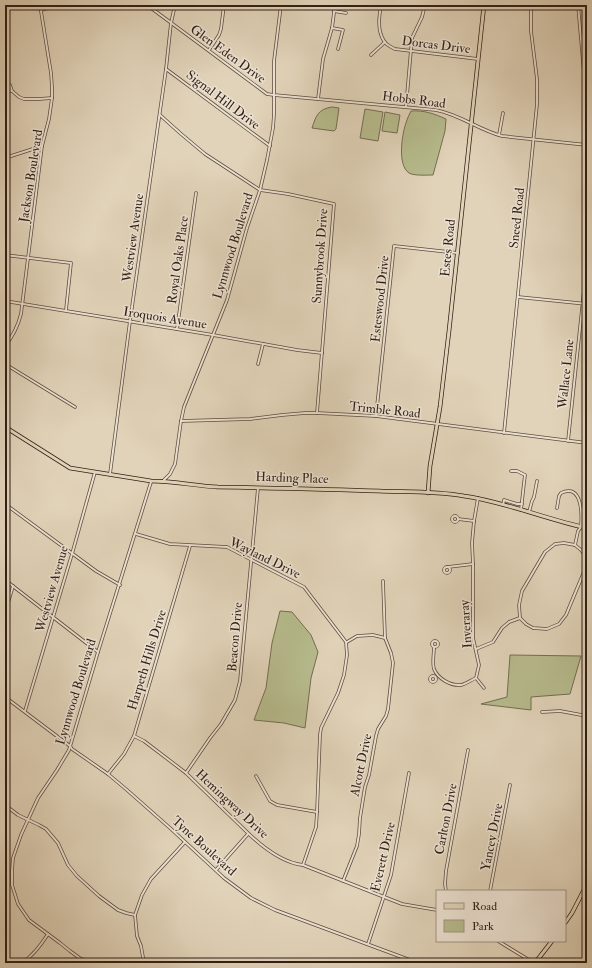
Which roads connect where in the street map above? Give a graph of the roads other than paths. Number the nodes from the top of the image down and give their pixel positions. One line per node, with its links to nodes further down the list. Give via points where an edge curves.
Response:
1 (40, 5): 13 (street, Jackson Boulevard)
2 (59, 5): 13 (street)
3 (147, 5): 16 (street, Glen Eden Drive)
4 (175, 5): 16 (street, Westview Avenue)
5 (224, 5): 20 (street, via 221,29)
6 (281, 5): 27 (street, Lynnwood Boulevard, via 274,61)
7 (335, 5): 14 (street)
8 (381, 5): 18 (street, Dorcas Drive, via 379,24)
9 (425, 5): 21 (street, via 412,38)
10 (484, 5): 23 (main road, Estes Road)
11 (531, 5): 37 (street, Sneed Road, via 531,31 538,87)
12 (578, 5): 32 (street)
13 (41, 10): 29 (street, Jackson Boulevard, via 51,73)
14 (334, 11): 15 (street); 17 (street)
15 (346, 13)
16 (171, 23): 20 (street, Glen Eden Drive); 24 (street, Westview Avenue)
17 (332, 28): 19 (street, via 343,30); 30 (street, via 323,59)
18 (385, 42): 21 (street, Dorcas Drive, via 395,49); 22 (street)
19 (338, 49)
20 (209, 51): 27 (street, Glen Eden Drive, via 267,94)
21 (410, 52): 23 (street, Dorcas Drive); 31 (street)
22 (371, 55)
23 (478, 59): 35 (main road, Estes Road)
24 (166, 68): 34 (street, Westview Avenue); 40 (street, Signal Hill Drive)
25 (5, 88): 26 (street); 26 (street, via 7,84 10,85)
26 (12, 92): 29 (street, via 24,99)
27 (274, 95): 28 (street, Glen Eden Drive); 40 (street, Lynnwood Boulevard)
28 (282, 96): 30 (street, Hobbs Road)
29 (52, 98): 39 (street, Jackson Boulevard)
30 (318, 99): 31 (street, Hobbs Road)
31 (406, 107): 35 (street, Hobbs Road, via 445,112)
32 (587, 107)
33 (504, 113): 36 (street)
34 (160, 115): 42 (street, Sunnybrook Drive, via 205,154); 54 (street, Westview Avenue)
35 (471, 122): 36 (street, Hobbs Road); 44 (main road, Estes Road)
36 (500, 136): 37 (street, Hobbs Road)
37 (534, 140): 38 (street, Hobbs Road); 48 (street, Sneed Road)
38 (587, 145)
39 (42, 146): 41 (street); 46 (street, Jackson Boulevard)
40 (270, 146): 42 (street, Lynnwood Boulevard)
41 (5, 158)
42 (260, 190): 56 (street, Lynnwood Boulevard, via 227,300); 59 (street, Sunnybrook Drive, via 334,204)
43 (196, 193): 55 (street, Royal Oaks Place)
44 (458, 253): 64 (street, Esteswood Drive, via 394,246); 66 (main road, Estes Road)
45 (5, 255): 46 (street)
46 (28, 258): 50 (street, Jackson Boulevard); 53 (street, via 71,263)
47 (587, 262): 51 (street, Wallace Lane)
48 (518, 297): 51 (street); 68 (street, Sneed Road)
49 (5, 301): 50 (street, Iroquois Avenue)
50 (23, 304): 53 (street, Iroquois Avenue); 58 (street, Jackson Boulevard, via 19,323)
51 (582, 304): 52 (street); 69 (street, Wallace Lane)
52 (587, 304)
53 (66, 310): 54 (street, Iroquois Avenue)
54 (130, 322): 55 (street, Iroquois Avenue); 73 (street, Westview Avenue)
55 (177, 329): 56 (street, Iroquois Avenue)
56 (213, 335): 57 (street, Iroquois Avenue); 65 (street, Lynnwood Boulevard, via 184,407)
57 (263, 344): 59 (street, Iroquois Avenue); 61 (street)
58 (5, 346)
59 (322, 353): 63 (street, Sunnybrook Drive)
60 (5, 364): 62 (street)
61 (258, 364)
62 (75, 407)
63 (317, 413): 64 (street, Trimble Road); 65 (street, Trimble Road, via 239,420)
64 (376, 416): 66 (street, Trimble Road)
65 (181, 421): 75 (street, Lynnwood Boulevard, via 175,464)
66 (437, 424): 68 (street, Trimble Road); 78 (main road, Estes Road)
67 (5, 427): 72 (main road, Harding Place, via 70,468)
68 (504, 433): 69 (street, Trimble Road)
69 (568, 441): 70 (street, Trimble Road)
70 (587, 443)
71 (511, 471): 81 (street, via 517,471 525,478)
72 (95, 472): 73 (main road, Harding Place); 93 (street, Westview Avenue)
73 (110, 474): 74 (main road, Harding Place)
74 (152, 480): 75 (main road, Harding Place); 90 (street, Lynnwood Boulevard)
75 (163, 480): 77 (main road, Harding Place, via 216,487)
76 (537, 481): 85 (street)
77 (258, 487): 78 (main road, Harding Place); 95 (street, Beacon Drive)
78 (428, 493): 79 (main road, Harding Place)
79 (478, 498): 82 (main road, Harding Place); 87 (street, Inveraray)
80 (5, 504): 93 (street)
81 (522, 504): 82 (street, via 504,500); 84 (street)
82 (503, 505): 84 (main road, Harding Place)
83 (557, 508): 88 (street, via 561,493 569,490 574,492 580,502)
84 (521, 510): 85 (main road, Harding Place)
85 (529, 512): 88 (main road, Harding Place)
86 (458, 519): 87 (street)
87 (474, 521): 96 (street, Inveraray)
88 (581, 526): 89 (main road, Harding Place); 91 (street)
89 (587, 528)
90 (136, 534): 92 (street, Wayland Drive, via 170,544); 100 (street, Lynnwood Boulevard)
91 (575, 545): 94 (street); 104 (street, via 555,544 545,552 522,591)
92 (190, 546): 95 (street, Wayland Drive, via 227,547); 118 (street, Harpeth Hills Drive)
93 (72, 554): 100 (street); 103 (street, Westview Avenue)
94 (587, 557): 104 (street, via 586,567 566,615 559,624 547,629 533,628)
95 (251, 559): 106 (street, Wayland Drive, via 304,587); 122 (street, Beacon Drive, via 240,683 221,724)
96 (473, 564): 97 (street); 108 (street, Inveraray, via 473,638)
97 (448, 567)
98 (5, 580): 101 (street)
99 (384, 581): 105 (street, Alcott Drive)
100 (120, 585): 109 (street, Lynnwood Boulevard)
101 (13, 586): 102 (street); 103 (street)
102 (5, 613)
103 (54, 617): 109 (street); 115 (street, Westview Avenue)
104 (520, 618): 108 (street, via 502,628 493,642)
105 (385, 638): 106 (street, via 373,635 357,636); 133 (street, Alcott Drive, via 393,663 388,709 376,736 365,787 357,846)
106 (346, 642): 127 (street, via 344,675 320,735)
107 (434, 647): 110 (street, via 433,664)
108 (476, 649): 112 (street, Inveraray, via 479,665)
109 (98, 652): 119 (street, Lynnwood Boulevard)
110 (438, 674): 111 (street); 112 (street, via 450,684 462,685)
111 (435, 677)
112 (476, 678): 113 (street)
113 (484, 688)
114 (5, 697): 115 (street, Tyne Boulevard)
115 (24, 711): 119 (street, Tyne Boulevard)
116 (542, 712): 117 (street, via 560,711)
117 (587, 716)
118 (134, 736): 122 (street, Hemingway Drive); 123 (street, Harpeth Hills Drive)
119 (70, 746): 123 (street, Tyne Boulevard); 128 (street, Lynnwood Boulevard, via 38,798)
120 (468, 750): 135 (street, Carlton Drive, via 446,872)
121 (409, 772): 137 (street, Everett Drive, via 390,875)
122 (186, 773): 129 (street, Hemingway Drive)
123 (108, 774): 130 (street, Tyne Boulevard)
124 (256, 776): 127 (street, via 270,801 277,805)
125 (510, 786): 136 (street, Yancey Drive)
126 (5, 805): 128 (street)
127 (317, 812): 131 (street, via 316,827)
128 (28, 820): 139 (street, via 46,830 58,844 68,865 99,896 118,910); 141 (street, Lynnwood Boulevard, via 13,858 12,885 18,904 29,920)
129 (248, 834): 131 (street, Hemingway Drive, via 280,857); 132 (street)
130 (185, 842): 132 (street, Tyne Boulevard); 139 (street, via 151,879 142,893)
131 (303, 865): 133 (street, Hemingway Drive)
132 (216, 870): 144 (street, Tyne Boulevard, via 251,898 275,910)
133 (342, 881): 137 (street, Hemingway Drive)
134 (587, 884): 140 (main road)
135 (446, 890)
136 (490, 890)
137 (383, 897): 138 (street, Hemingway Drive, via 402,904); 144 (street, Everett Drive)
138 (436, 910)
139 (135, 915): 147 (street)
140 (566, 921)
141 (48, 934): 145 (street, via 40,947); 146 (street, Lynnwood Boulevard)
142 (500, 942): 149 (street)
143 (551, 942): 149 (main road)
144 (368, 945): 148 (street, Tyne Boulevard)
145 (22, 963)
146 (90, 963)
147 (144, 963)
148 (418, 963)
149 (535, 963)

